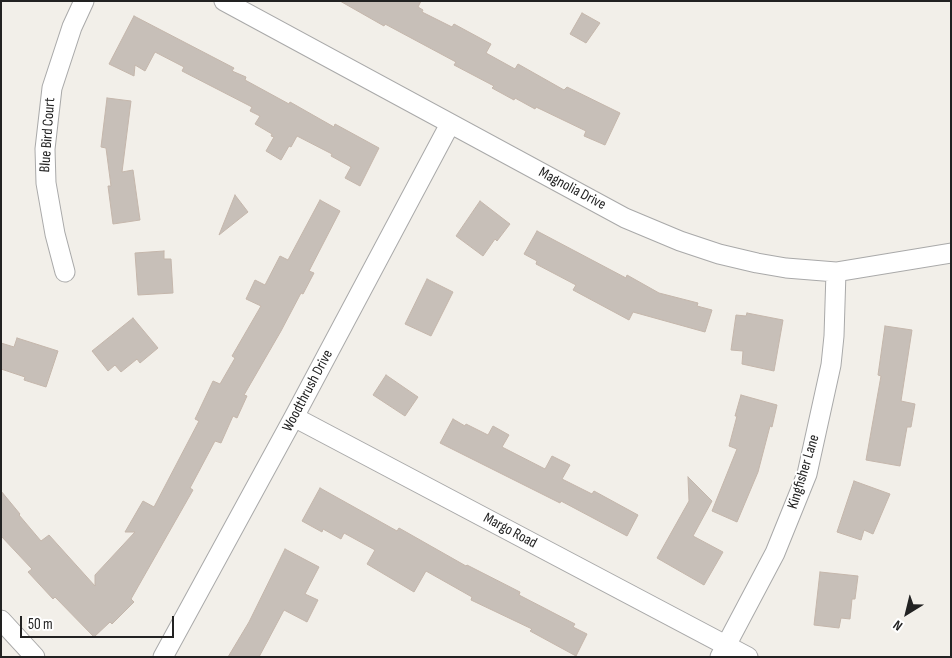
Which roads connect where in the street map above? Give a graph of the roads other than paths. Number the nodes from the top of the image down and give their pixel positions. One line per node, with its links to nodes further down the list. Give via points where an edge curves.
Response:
1 (84, 1): 5 (street, Blue Bird Court, via 52,88 45,149 46,183)
2 (224, 1): 3 (street, Magnolia Drive)
3 (450, 124): 6 (street, Magnolia Drive, via 625,218 680,241 757,263); 7 (street, Woodthrush Drive)
4 (951, 254): 6 (street, Magnolia Drive)
5 (65, 272)
6 (836, 272): 9 (street, Kingfisher Lane, via 830,365 807,474 775,553)
7 (294, 417): 9 (street, Margo Road); 11 (street, Woodthrush Drive)
8 (1, 620): 10 (street)
9 (723, 650): 12 (street, Margo Road)
10 (35, 657)
11 (163, 657)
12 (748, 657)

